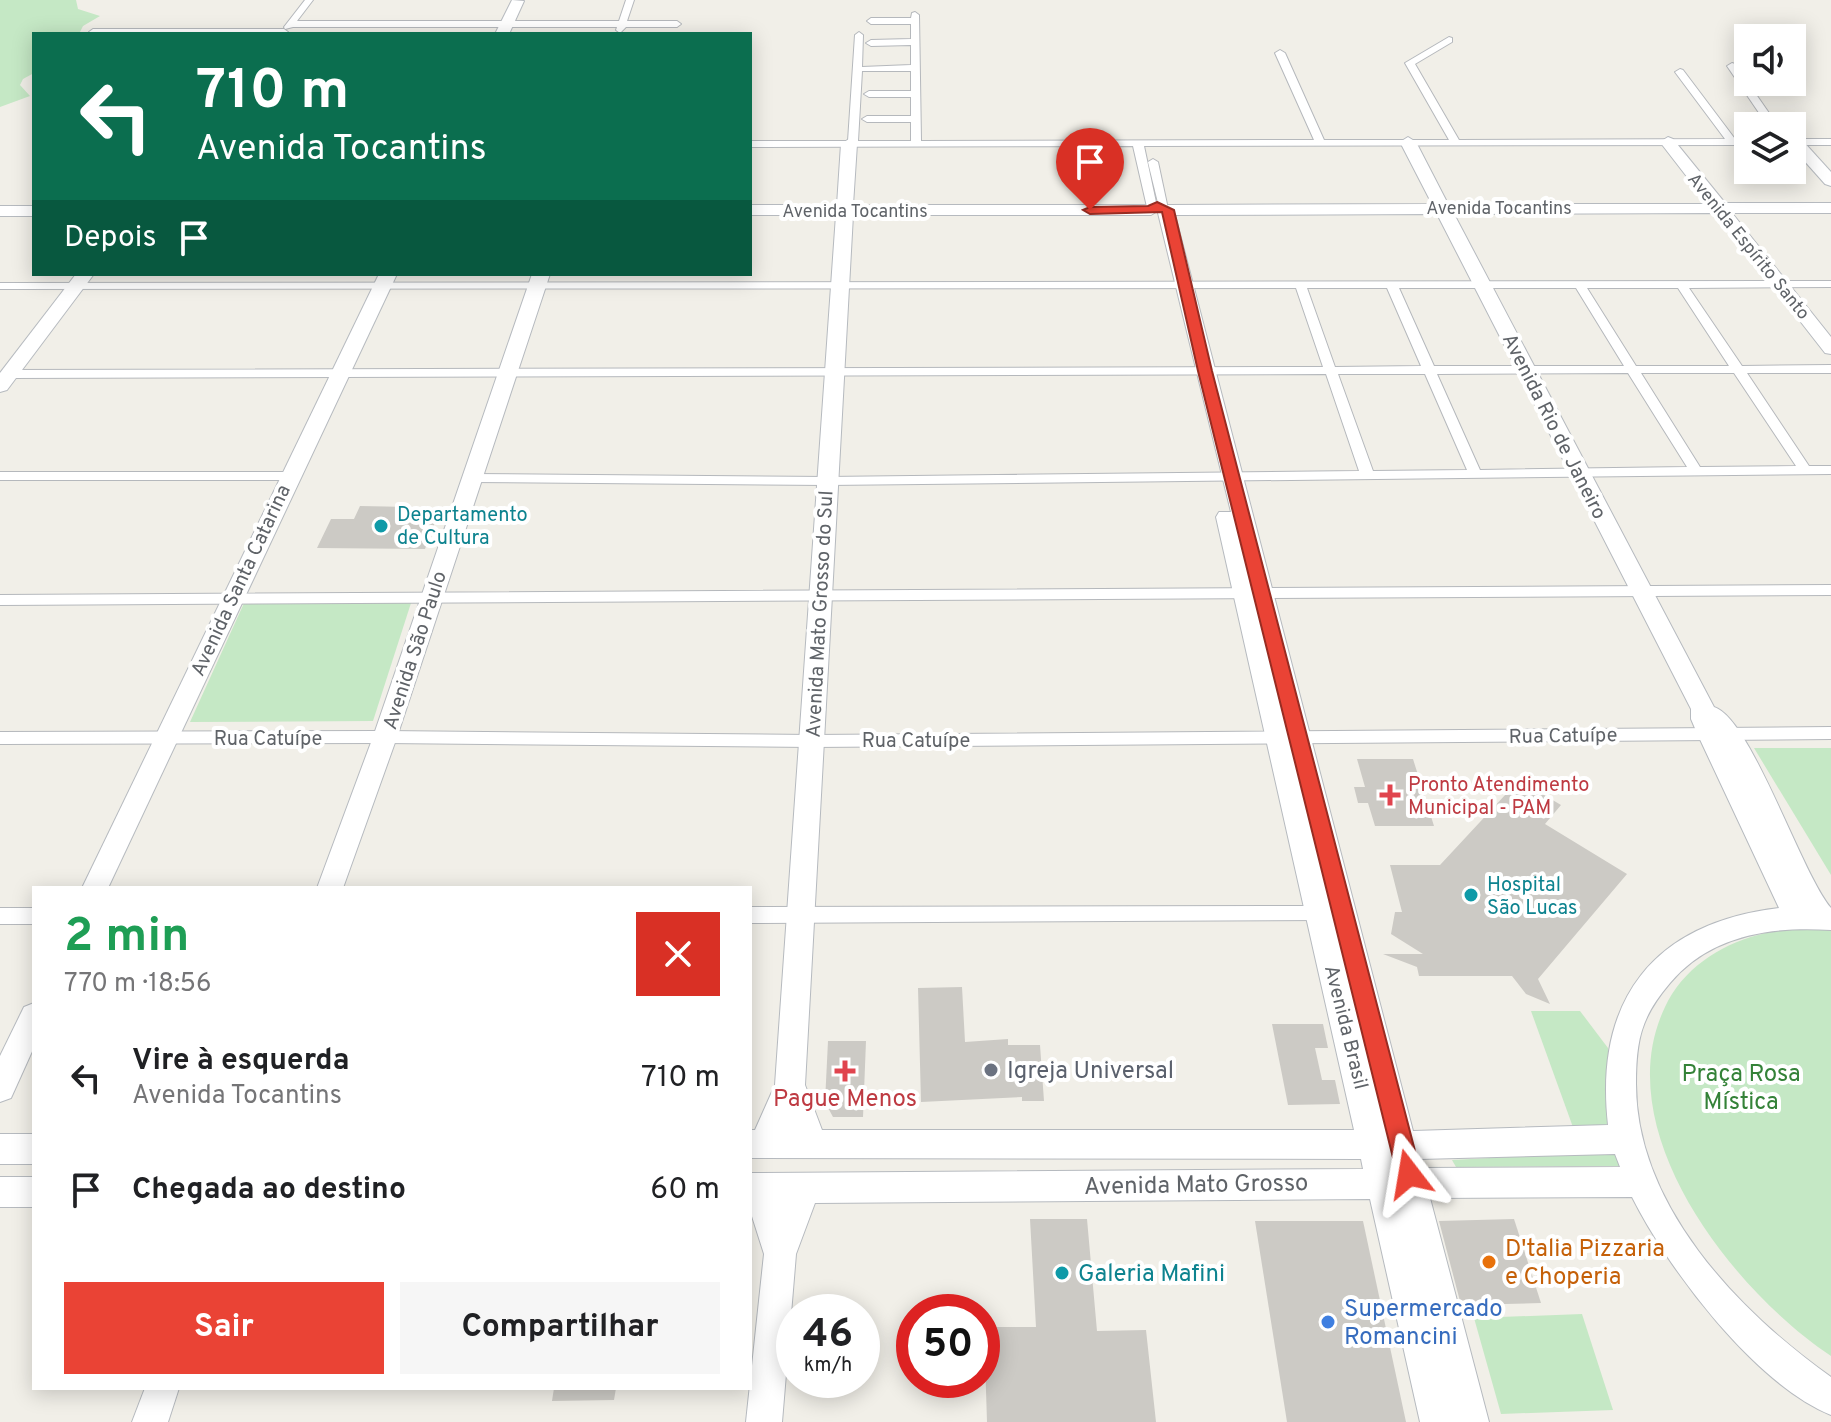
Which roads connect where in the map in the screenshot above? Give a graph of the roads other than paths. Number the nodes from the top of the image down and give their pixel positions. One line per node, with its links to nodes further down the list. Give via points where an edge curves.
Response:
1 (309, 0): 8 (street)
2 (518, 1): 7 (street)
3 (630, 1): 5 (street)
4 (871, 21): 13 (street, via 915,18)
5 (622, 24): 6 (street); 7 (street); 10 (street)
6 (677, 24)
7 (504, 29): 8 (street)
8 (286, 30): 9 (street)
9 (93, 32)
10 (619, 32)
11 (859, 35): 33 (street)
12 (1449, 40): 26 (street, via 1410,63)
13 (915, 42): 14 (street); 17 (street)
14 (871, 43)
15 (1280, 53): 31 (street)
16 (1732, 66): 22 (street)
17 (916, 68): 18 (street); 21 (street)
18 (865, 69)
19 (1680, 72): 28 (street)
20 (869, 94): 21 (street)
21 (915, 94): 24 (street)
22 (1763, 112)
23 (867, 119): 24 (street)
24 (915, 119): 35 (street)
25 (1408, 142): 26 (street); 31 (street); 38 (street, Avenida Rio de Janeiro)
26 (1455, 142): 27 (street)
27 (1668, 142): 28 (street); 39 (street, Avenida Espírito Santo)
28 (1732, 142)
29 (1806, 142): 30 (street)
30 (1831, 142)
31 (1320, 143): 34 (street)
32 (752, 144): 33 (street)
33 (851, 144): 35 (street); 45 (street, Avenida Mato Grosso do Sul)
34 (1143, 144): 35 (street); 42 (street, Avenida Brasil)
35 (916, 145)
36 (1806, 155): 37 (street)
37 (1831, 181)
38 (1444, 208): 39 (street, Avenida Tocantins); 42 (street, Avenida Tocantins); 52 (street, Avenida Rio de Janeiro)
39 (1718, 208): 40 (street, Avenida Tocantins); 55 (street, Avenida Espírito Santo)
40 (1831, 208)
41 (752, 210): 45 (street, Avenida Tocantins)
42 (1159, 210): 45 (street, Avenida Tocantins); 49 (street, Avenida Brasil)
43 (0, 211): 44 (street)
44 (32, 211)
45 (843, 211): 57 (street, Avenida Mato Grosso do Sul)
46 (80, 280): 47 (street); 58 (street); 70 (street)
47 (385, 280): 48 (street); 69 (street, Avenida Santa Catarina)
48 (539, 280): 57 (street); 67 (street, Avenida São Paulo)
49 (1178, 284): 50 (street); 57 (street); 66 (street, Avenida Brasil)
50 (1300, 284): 51 (street); 62 (street)
51 (1391, 284): 52 (street); 63 (street)
52 (1483, 284): 53 (street); 64 (street, Avenida Rio de Janeiro)
53 (1579, 284): 54 (street); 60 (street)
54 (1681, 284): 55 (street); 65 (street)
55 (1780, 284): 56 (street); 59 (street, Avenida Espírito Santo)
56 (1831, 284)
57 (840, 285): 68 (street, Avenida Mato Grosso do Sul)
58 (0, 286)
59 (1831, 349)
60 (1632, 369): 64 (street); 65 (street); 71 (street)
61 (1831, 369): 65 (street)
62 (1330, 370): 63 (street); 66 (street); 78 (street)
63 (1428, 370): 64 (street); 74 (street)
64 (1527, 370): 75 (street, Avenida Rio de Janeiro)
65 (1739, 370): 72 (street)
66 (1198, 371): 68 (street); 79 (street, Avenida Brasil)
67 (506, 372): 68 (street); 69 (street); 80 (street, Avenida São Paulo)
68 (833, 372): 81 (street, Avenida Mato Grosso do Sul)
69 (340, 373): 70 (street); 77 (street, Avenida Santa Catarina)
70 (5, 380)
71 (1695, 470): 72 (street); 75 (street)
72 (1805, 470): 73 (street)
73 (1831, 470)
74 (1475, 473): 75 (street); 78 (street)
75 (1579, 473): 82 (street, Avenida Rio de Janeiro)
76 (0, 476): 77 (street)
77 (290, 476): 87 (street, Avenida Santa Catarina)
78 (1368, 476): 79 (street)
79 (1224, 477): 81 (street); 84 (street, Avenida Brasil)
80 (471, 478): 81 (street); 86 (street, Avenida São Paulo)
81 (827, 481): 85 (street, Avenida Mato Grosso do Sul)
82 (1641, 590): 83 (street); 84 (street); 89 (street, Avenida Rio de Janeiro)
83 (1831, 590)
84 (1252, 592): 85 (street); 92 (street, Avenida Brasil)
85 (821, 594): 86 (street); 95 (street, Avenida Mato Grosso do Sul)
86 (433, 595): 87 (street); 91 (street, Avenida São Paulo)
87 (234, 596): 88 (street); 94 (street, Avenida Santa Catarina)
88 (0, 600)
89 (1713, 725): 90 (street, Rua Catuípe); 92 (street, Rua Catuípe); 103 (street, Avenida Rio de Janeiro)
90 (1831, 733)
91 (385, 737): 94 (street, Rua Catuípe); 95 (street, Rua Catuípe); 97 (street, Avenida São Paulo)
92 (1288, 737): 95 (street, Rua Catuípe); 98 (street, Avenida Brasil)
93 (0, 738): 94 (street, Rua Catuípe)
94 (165, 738): 96 (street, Avenida Santa Catarina)
95 (812, 741): 100 (street, Avenida Mato Grosso do Sul)
96 (96, 886)
97 (331, 886)
98 (1331, 913): 100 (street); 110 (street, Avenida Brasil)
99 (752, 915): 100 (street)
100 (803, 915): 105 (street, Avenida Mato Grosso do Sul)
101 (0, 916): 102 (street)
102 (32, 916)
103 (1817, 919): 107 (street, via 1758,923 1714,937 1679,953 1646,990 1630,1018 1621,1061)
104 (32, 1020): 106 (street)
105 (790, 1085): 108 (street); 109 (street)
106 (0, 1088)
107 (1625, 1139): 110 (street, Avenida Mato Grosso); 114 (street)
108 (757, 1144): 109 (street, Avenida Mato Grosso)
109 (813, 1145): 110 (street, Avenida Mato Grosso)
110 (1388, 1145): 113 (street, Avenida Brasil)
111 (0, 1149): 112 (street)
112 (32, 1149)
113 (1397, 1182): 114 (street, Avenida Mato Grosso); 115 (street, Avenida Mato Grosso); 124 (street, Avenida Brasil); 125 (street, Avenida Brasil)
114 (1643, 1182): 121 (street, via 1658,1215 1731,1312)
115 (805, 1187): 116 (street, Avenida Mato Grosso); 119 (street)
116 (755, 1188): 119 (street)
117 (0, 1192): 118 (street)
118 (32, 1192)
119 (780, 1254): 123 (street)
120 (161, 1390): 122 (street)
121 (1831, 1398)
122 (150, 1422)
123 (764, 1422)
124 (1438, 1422)
125 (1471, 1422)

